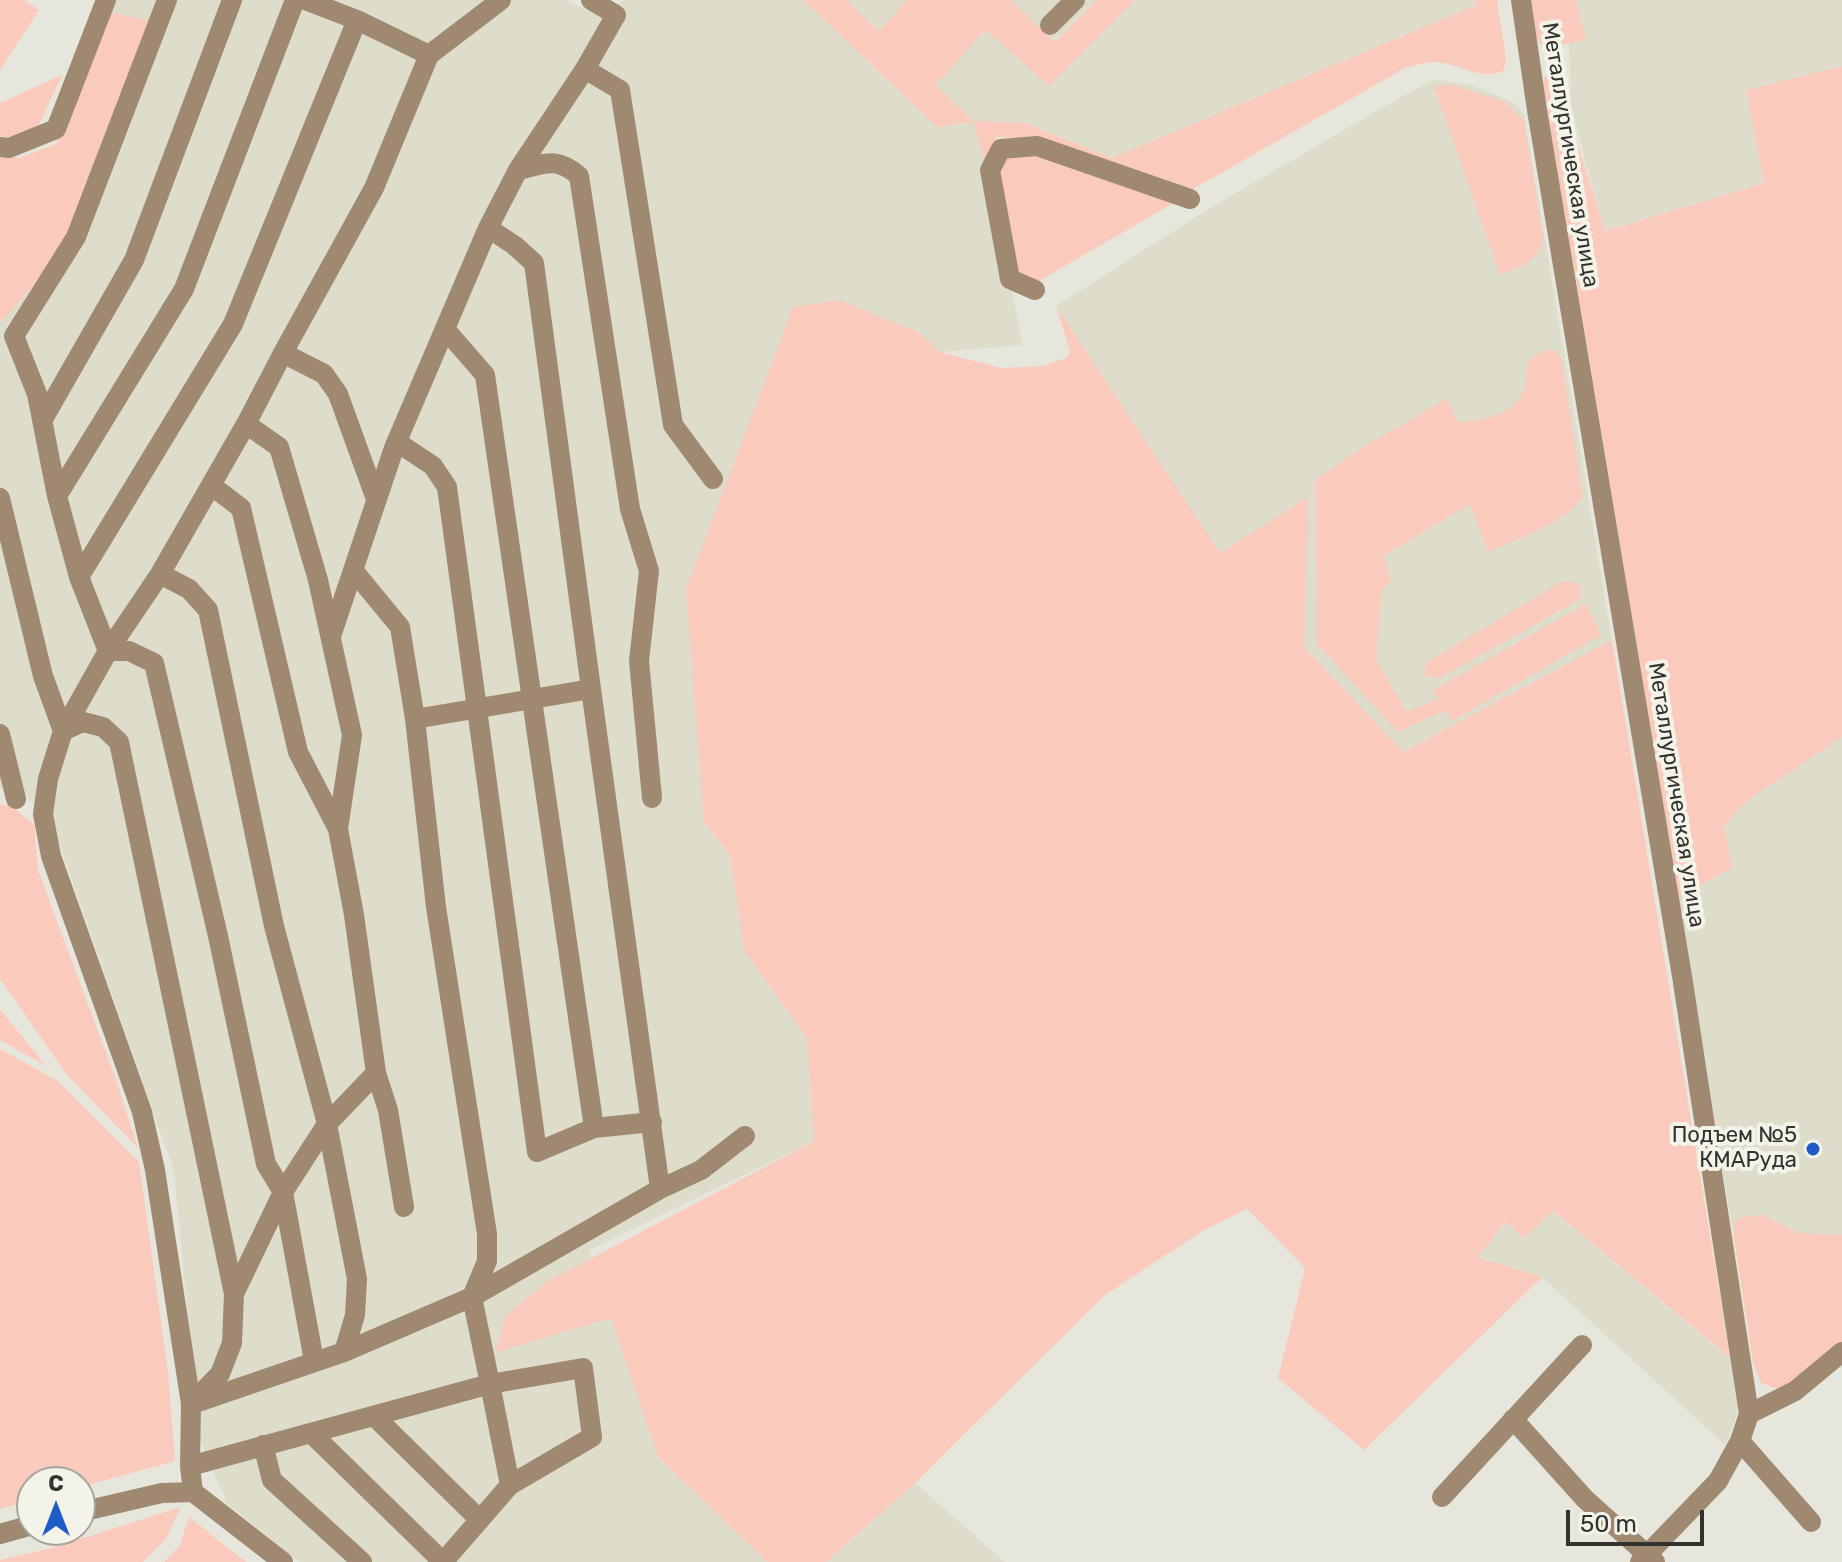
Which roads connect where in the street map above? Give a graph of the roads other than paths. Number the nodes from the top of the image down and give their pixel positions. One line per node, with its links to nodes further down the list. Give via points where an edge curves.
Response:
1 (106, 0): 14 (street, via 56,129)
2 (167, 0): 21 (street, via 76,237 14,336)
3 (232, 0): 21 (street, via 134,260)
4 (295, 0): 26 (street, via 184,289)
5 (305, 0): 10 (street)
6 (501, 0): 12 (street)
7 (591, 0): 13 (street, via 616,15)
8 (1075, 0): 11 (street)
9 (1521, 0): 60 (street, Металлургическая улица)
10 (357, 20): 12 (street); 31 (street, via 233,324)
11 (1050, 25)
12 (429, 55): 20 (street, via 374,188)
13 (585, 69): 15 (street); 24 (street, via 620,90 673,425)
14 (0, 147)
15 (518, 170): 17 (street); 41 (street, via 565,164 579,176 630,509 649,571 639,661)
16 (1190, 199): 18 (street, via 1037,146 1001,149 990,170 1010,279)
17 (488, 228): 19 (street); 34 (street, via 534,263)
18 (1035, 290)
19 (445, 329): 23 (street); 35 (street, via 485,375)
20 (283, 353): 22 (street); 28 (street, via 324,374 338,394)
21 (43, 419): 26 (street)
22 (246, 424): 25 (street); 32 (street, via 279,447)
23 (397, 442): 28 (street); 36 (street, via 433,466 447,487)
24 (713, 479)
25 (212, 486): 30 (street); 43 (street, via 241,508 298,752)
26 (57, 496): 31 (street)
27 (0, 498): 38 (street, via 43,676)
28 (376, 499): 29 (street)
29 (353, 570): 32 (street); 37 (street, via 400,627)
30 (160, 574): 33 (street); 46 (street, via 189,589 208,610 274,926)
31 (79, 577): 33 (street)
32 (331, 636): 43 (street, via 352,735)
33 (108, 651): 38 (street); 50 (street, via 129,651 154,663 266,1164)
34 (591, 689): 35 (street); 45 (street)
35 (533, 700): 36 (street); 47 (street)
36 (475, 708): 37 (street); 47 (street, via 537,1152)
37 (415, 719): 53 (street, via 436,907 487,1234 487,1261)
38 (63, 731): 42 (street); 52 (street, via 83,722 103,727 119,742)
39 (0, 734): 40 (street)
40 (8, 798): 42 (street)
41 (652, 798)
42 (43, 814): 59 (street, via 51,856 142,1112)
43 (338, 829): 44 (street)
44 (376, 1073): 46 (street); 51 (street, via 388,1110)
45 (652, 1122): 47 (street); 49 (street)
46 (327, 1124): 50 (street); 55 (street, via 357,1279 355,1315)
47 (594, 1128)
48 (745, 1136): 49 (street, via 701,1170)
49 (660, 1189): 53 (street)
50 (283, 1192): 52 (street); 57 (street)
51 (404, 1207)
52 (234, 1294): 59 (street, via 232,1343 220,1374)
53 (472, 1297): 55 (street); 58 (street)
54 (1582, 1345): 62 (street)
55 (344, 1352): 57 (street)
56 (1842, 1352): 60 (street, via 1795,1391)
57 (314, 1361): 59 (street)
58 (490, 1384): 61 (street); 67 (street); 67 (street, via 583,1368 592,1437)
59 (191, 1404): 66 (street)
60 (1749, 1414): 64 (street, Металлургическая улица)
61 (374, 1416): 63 (street); 71 (street)
62 (1513, 1419): 69 (street); 73 (street)
63 (311, 1433): 65 (street); 76 (street)
64 (1740, 1441): 72 (street); 73 (street, Металлургическая улица, via 1718,1481)
65 (263, 1445): 66 (street); 75 (street, via 272,1480)
66 (190, 1466): 68 (street)
67 (510, 1485): 71 (street)
68 (193, 1492): 70 (street, via 162,1493); 74 (street)
69 (1442, 1497)
70 (96, 1508)
71 (480, 1520): 76 (street)
72 (1811, 1522)
73 (1647, 1559)
74 (283, 1562)
75 (362, 1562)
76 (443, 1562)

